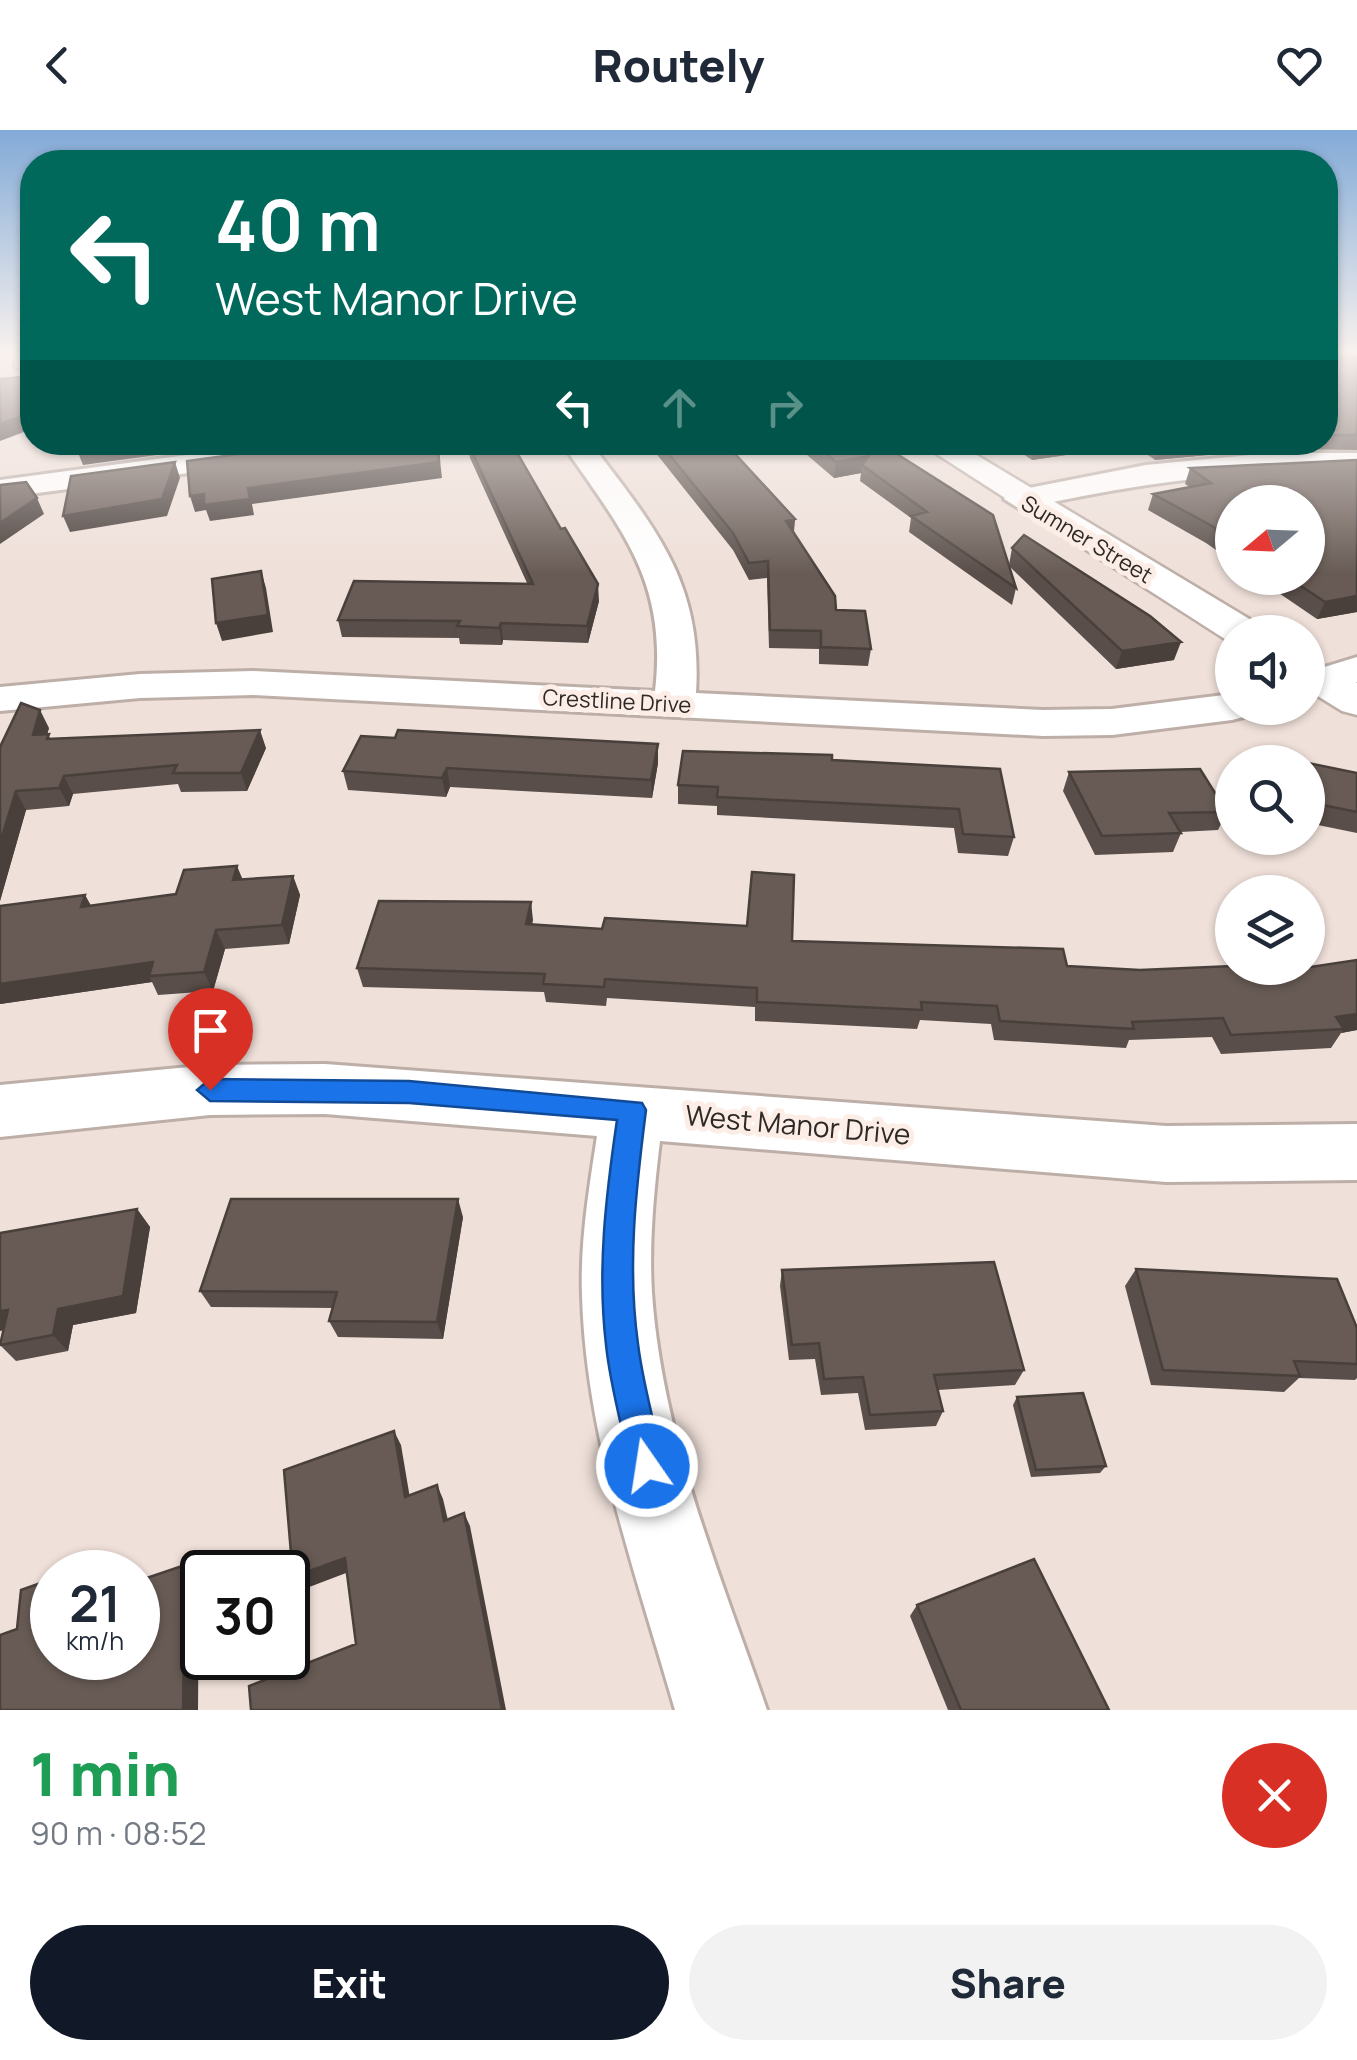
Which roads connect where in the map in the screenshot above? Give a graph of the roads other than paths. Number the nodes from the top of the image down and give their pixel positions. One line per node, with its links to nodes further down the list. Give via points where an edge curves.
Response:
1 (257, 455): 5 (street)
2 (584, 455): 9 (street, via 669,582 681,656)
3 (953, 455): 6 (street, Sumner Street)
4 (1357, 462): 6 (street, via 1171,468)
5 (0, 489)
6 (1020, 499): 7 (street, Sumner Street)
7 (1215, 616)
8 (0, 699): 9 (street, Crestline Drive, via 252,683)
9 (674, 704): 10 (street, Crestline Drive, via 1043,723)
10 (1215, 709)
11 (632, 1110): 12 (street, West Manor Drive, via 280,1088 146,1094); 13 (street, West Manor Drive, via 1166,1154); 14 (street, via 619,1217 622,1348 647,1466)
12 (0, 1112)
13 (1357, 1152)
14 (722, 1710)

